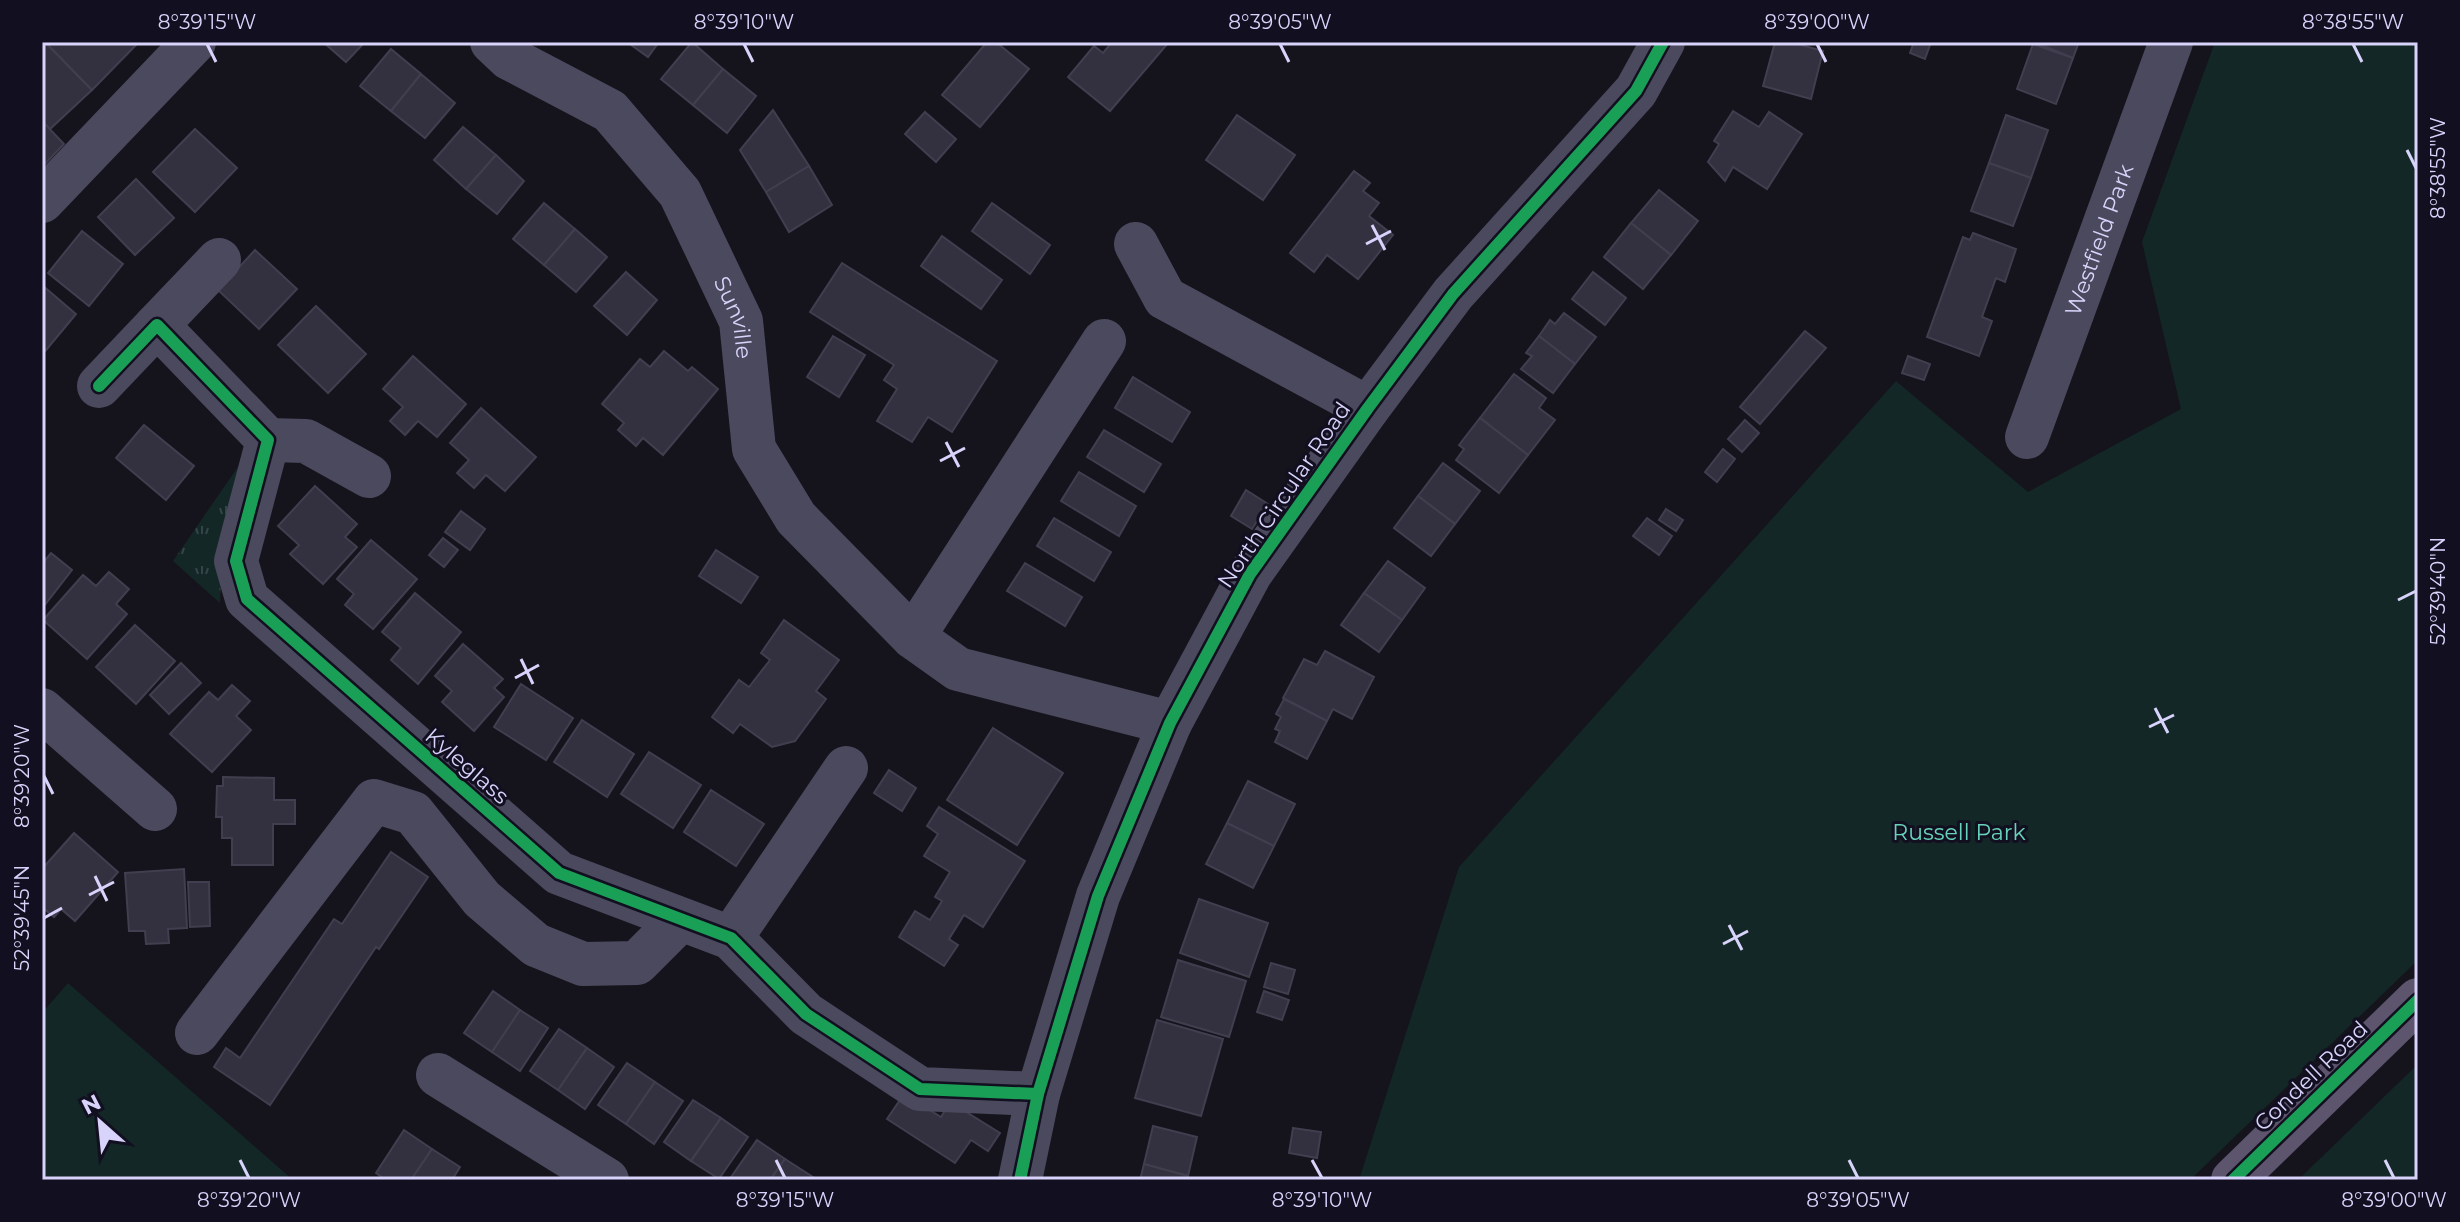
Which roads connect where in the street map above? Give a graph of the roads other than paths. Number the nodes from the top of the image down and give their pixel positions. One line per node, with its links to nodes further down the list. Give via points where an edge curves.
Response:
1 (194, 42): 5 (street)
2 (492, 42): 15 (street, Sunville, via 509,58 610,111 680,193 741,321 754,449 796,518)
3 (1663, 42): 11 (street, North Circular Road, via 1636,91 1453,294)
4 (2171, 42): 12 (street, Westfield Park)
5 (42, 201)
6 (1136, 244): 11 (street, via 1165,298)
7 (219, 260): 8 (street)
8 (157, 325): 10 (street); 13 (street)
9 (1104, 341): 15 (street)
10 (99, 386)
11 (1368, 408): 17 (street, North Circular Road, via 1250,574)
12 (2027, 437)
13 (268, 440): 14 (street, via 306,441); 20 (street, Kyleglass, via 236,561 247,599 559,873)
14 (369, 476)
15 (913, 637): 17 (street, Sunville, via 958,669)
16 (42, 710): 19 (street)
17 (1170, 723): 25 (street, North Circular Road, via 1098,896)
18 (846, 768): 21 (street)
19 (155, 809)
20 (680, 920): 21 (street, Kyleglass); 23 (street, via 637,963 583,964 536,945 482,899 413,813 374,801)
21 (731, 938): 25 (street, Kyleglass, via 806,1014 920,1089)
22 (2418, 1000): 28 (main road, Condell Road)
23 (197, 1033)
24 (438, 1075): 26 (street)
25 (1038, 1094): 27 (street, North Circular Road)
26 (607, 1180)
27 (1020, 1180)
28 (2233, 1180)

